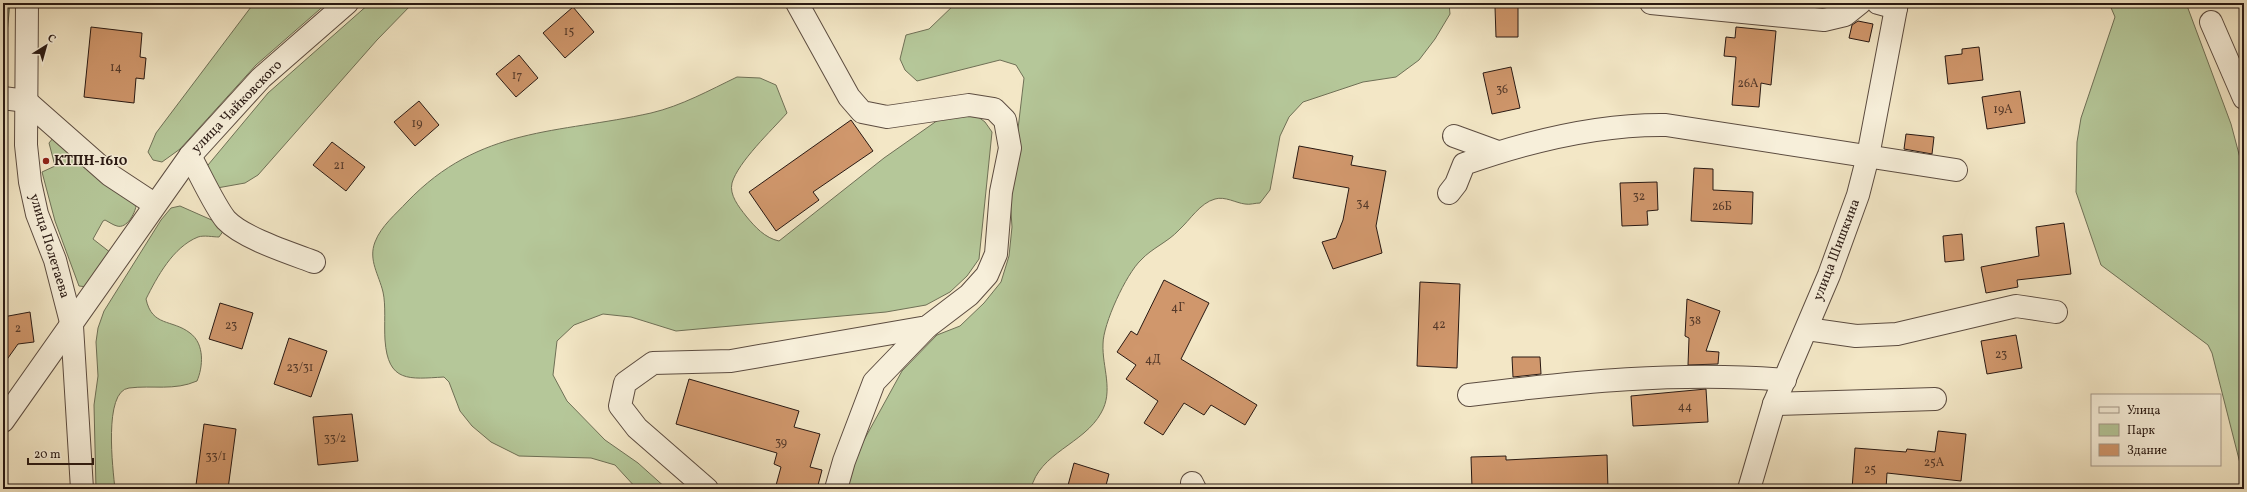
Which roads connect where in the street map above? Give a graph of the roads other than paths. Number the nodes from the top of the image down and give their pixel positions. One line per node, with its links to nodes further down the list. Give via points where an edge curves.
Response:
1 (28, 3): 10 (street, улица Полетаева)
2 (347, 3): 13 (street, улица Чайковского, via 261,78)
3 (797, 3): 21 (street, via 849,97 862,112 887,117 968,105 994,108 1005,120 1010,148 1001,192 996,254 987,275 969,295)
4 (1652, 3): 5 (street, via 1824,20 1845,14)
5 (1860, 3)
6 (1891, 5): 14 (street, улица Шишкина)
7 (2211, 22): 9 (street)
8 (3, 98): 10 (street)
9 (2244, 98)
10 (26, 101): 17 (street, via 110,175); 20 (street, улица Полетаева, via 26,145 30,182 37,214 55,260)
11 (1454, 136): 12 (street)
12 (1498, 152): 14 (street, via 1579,132 1636,124 1666,125); 16 (street, via 1464,164 1456,184)
13 (190, 156): 17 (street, улица Чайковского); 18 (street, via 225,219 235,228 278,249)
14 (1868, 156): 15 (street); 22 (street, улица Шишкина, via 1855,203)
15 (1956, 170)
16 (1449, 193)
17 (154, 204): 20 (street, улица Чайковского)
18 (314, 262)
19 (2056, 312): 22 (street, via 2016,306 1897,334 1856,336)
20 (72, 326): 27 (street, улица Чайковского); 28 (street, улица Полетаева)
21 (927, 327): 29 (street, via 730,361 653,363 625,383 620,406 637,428); 30 (street, via 874,382)
22 (1807, 329): 23 (street, улица Шишкина)
23 (1785, 380): 24 (street, via 1752,377 1652,378); 26 (street, улица Шишкина)
24 (1469, 395)
25 (1935, 399): 26 (street)
26 (1774, 404): 31 (street, улица Шишкина)
27 (3, 422)
28 (82, 489)
29 (707, 489)
30 (836, 489)
31 (1749, 489)

